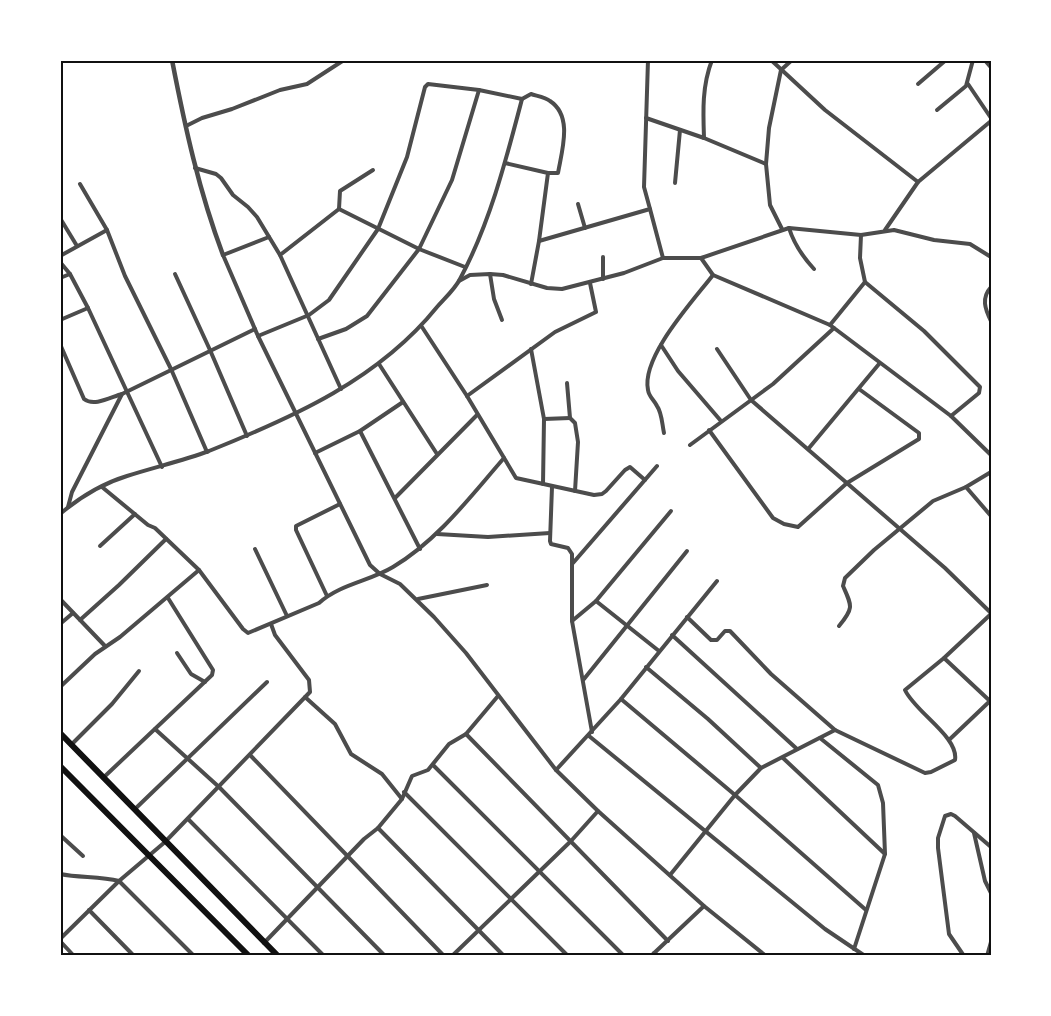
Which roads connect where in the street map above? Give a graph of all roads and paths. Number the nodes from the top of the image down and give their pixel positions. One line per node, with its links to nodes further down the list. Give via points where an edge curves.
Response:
1 (172, 60): 19 (street)
2 (344, 60): 19 (street, via 307,84 280,90)
3 (648, 60): 17 (street)
4 (711, 60): 21 (street, via 703,102)
5 (771, 60): 11 (street)
6 (792, 60): 11 (street)
7 (946, 60): 13 (street)
8 (973, 60): 12 (street)
9 (985, 60): 10 (street)
10 (991, 67)
11 (781, 70): 23 (street); 27 (street, via 825,110)
12 (968, 83): 16 (street); 18 (street)
13 (918, 84)
14 (479, 90): 15 (street); 36 (street, via 426,85 407,157); 44 (street, via 453,180)
15 (522, 99): 22 (street); 26 (street, via 531,94 549,100 562,114 564,129 558,171)
16 (937, 110)
17 (646, 118): 20 (street); 32 (street, via 644,188)
18 (991, 119): 27 (street)
19 (185, 127): 24 (street)
20 (680, 130): 21 (street); 28 (street)
21 (704, 138): 23 (street)
22 (505, 163): 26 (street); 53 (street, via 490,211)
23 (766, 164): 37 (street, via 770,205)
24 (195, 168): 41 (street, via 221,178 233,195 249,207); 45 (street)
25 (373, 170): 31 (street, via 340,191)
26 (548, 174): 42 (street)
27 (918, 182): 39 (street)
28 (675, 183)
29 (80, 184): 38 (street)
30 (578, 204): 34 (street)
31 (339, 209): 36 (street); 46 (street)
32 (650, 209): 34 (street); 50 (street)
33 (60, 218): 43 (street)
34 (585, 228): 42 (street)
35 (789, 228): 37 (street); 40 (street); 54 (street, via 801,255)
36 (378, 229): 44 (street); 67 (street, via 329,300)
37 (782, 229): 51 (street)
38 (107, 230): 43 (street); 83 (street)
39 (885, 230): 40 (street); 48 (street, via 970,244)
40 (861, 235): 62 (street)
41 (269, 237): 45 (street); 46 (street)
42 (539, 241): 64 (street)
43 (77, 246): 47 (street)
44 (419, 249): 53 (street); 75 (street, via 367,316)
45 (222, 255): 73 (street)
46 (280, 255): 67 (street)
47 (60, 256)
48 (991, 256)
49 (603, 257): 60 (street)
50 (663, 258): 51 (street); 60 (street)
51 (701, 258): 58 (street)
52 (60, 262): 55 (street)
53 (465, 267): 61 (street)
54 (813, 269)
55 (70, 274): 59 (street); 66 (street)
56 (175, 274): 80 (street)
57 (490, 274): 61 (street, via 470,275); 64 (street); 69 (street)
58 (713, 275): 72 (street); 77 (street)
59 (60, 278)
60 (603, 279): 63 (street)
61 (459, 281): 71 (street)
62 (865, 282): 72 (street); 94 (street, via 924,331 980,387 979,393)
63 (590, 283): 64 (street, via 562,289); 78 (street, via 596,312)
64 (531, 284)
65 (991, 287): 70 (street, via 985,310)
66 (88, 308): 68 (street); 87 (street)
67 (309, 315): 74 (street); 75 (street)
68 (60, 320)
69 (502, 321)
70 (991, 321)
71 (422, 327): 82 (street); 89 (street)
72 (832, 327): 81 (street); 90 (street, via 810,352)
73 (255, 329): 74 (street); 80 (street)
74 (258, 336): 92 (street)
75 (318, 339): 85 (street)
76 (60, 344): 88 (street, via 87,402)
77 (661, 344): 97 (street, via 678,371); 100 (street, via 651,364 647,389 659,409)
78 (531, 349): 89 (street); 96 (street)
79 (717, 349): 90 (street)
80 (210, 350): 83 (street); 101 (street)
81 (879, 363): 86 (street); 94 (street)
82 (379, 364): 85 (street); 91 (street)
83 (171, 369): 87 (street); 104 (street)
84 (567, 383): 95 (street)
85 (341, 389): 92 (street)
86 (858, 389): 103 (street); 113 (street, via 919,436)
87 (128, 391): 88 (street); 110 (street)
88 (122, 394): 121 (street)
89 (467, 396): 93 (street)
90 (751, 400): 97 (street); 103 (street)
91 (403, 402): 99 (street); 106 (street)
92 (297, 414): 101 (street); 105 (street)
93 (477, 415): 106 (street); 108 (street)
94 (951, 416): 107 (street)
95 (570, 418): 96 (street); 118 (street, via 575,423 578,442)
96 (544, 419): 114 (street)
97 (721, 421): 98 (street)
98 (710, 429): 102 (street); 113 (street, via 773,518 784,524 801,525)
99 (360, 431): 105 (street); 119 (street)
100 (664, 433)
101 (247, 436): 104 (street)
102 (690, 445)
103 (808, 448): 113 (street)
104 (207, 452): 110 (street)
105 (315, 453): 120 (street)
106 (437, 454): 119 (street)
107 (991, 454)
108 (504, 458): 114 (street, via 516,478); 128 (street)
109 (657, 466): 112 (street)
110 (162, 467): 115 (street, via 125,476)
111 (991, 472): 117 (street)
112 (645, 480): 118 (street, via 630,467 602,494); 134 (street)
113 (846, 483): 126 (street)
114 (543, 484): 116 (street)
115 (102, 487): 121 (street); 124 (street)
116 (552, 487): 118 (street); 127 (street)
117 (966, 487): 125 (street); 126 (street, via 933,501)
118 (575, 491)
119 (395, 498): 132 (street)
120 (340, 504): 136 (street, via 370,565); 139 (street, via 296,526)
121 (68, 507): 123 (street)
122 (671, 511): 143 (street)
123 (60, 514)
124 (135, 514): 129 (street); 130 (street)
125 (991, 516)
126 (899, 529): 145 (street); 153 (street, via 845,579 843,586 851,607)
127 (550, 533): 128 (street, via 488,537); 134 (street, via 551,544 568,548)
128 (437, 534): 132 (street)
129 (166, 539): 135 (street); 148 (street)
130 (100, 546)
131 (255, 549): 146 (street)
132 (420, 549): 136 (street)
133 (687, 551): 152 (street)
134 (573, 564): 149 (street)
135 (199, 570): 140 (street); 151 (street, via 248,633)
136 (380, 574): 139 (street); 142 (street)
137 (717, 581): 147 (street)
138 (487, 585): 142 (street)
139 (327, 596): 146 (street)
140 (168, 597): 155 (street); 162 (street, via 213,670)
141 (60, 599): 144 (street)
142 (417, 599): 165 (street)
143 (596, 600): 149 (street); 152 (street)
144 (73, 613): 148 (street); 150 (street)
145 (991, 613): 158 (street)
146 (287, 616): 151 (street)
147 (687, 617): 154 (street); 170 (street, via 711,640 730,631 771,674)
148 (80, 620): 155 (street)
149 (572, 621): 161 (street)
150 (60, 624)
151 (271, 624): 166 (street, via 309,680 310,692)
152 (627, 626): 156 (street); 161 (street)
153 (839, 626)
154 (672, 635): 156 (street); 177 (street)
155 (106, 646): 164 (street)
156 (659, 651): 159 (street)
157 (177, 653): 162 (street, via 191,675)
158 (944, 658): 168 (street); 175 (street, via 905,690)
159 (646, 667): 167 (street); 183 (street)
160 (139, 671): 176 (street)
161 (584, 679): 173 (street)
162 (205, 682): 169 (street)
163 (267, 682): 180 (street)
164 (60, 687)
165 (498, 696): 172 (street); 184 (street)
166 (305, 697): 178 (street); 189 (street, via 335,724 351,754 382,774)
167 (621, 699): 173 (street); 188 (street)
168 (991, 701): 175 (street)
169 (155, 729): 180 (street); 185 (street)
170 (835, 730): 174 (street); 175 (street, via 928,773 956,760)
171 (60, 734): 176 (highway)
172 (466, 734): 181 (street, via 449,744); 197 (street)
173 (591, 734): 184 (street); 194 (street)
174 (820, 738): 177 (street); 200 (street, via 878,785 883,803)
175 (950, 739)
176 (72, 745): 185 (highway)
177 (797, 749): 179 (street)
178 (250, 755): 186 (street); 203 (street)
179 (783, 758): 183 (street); 200 (street)
180 (188, 760): 186 (street); 190 (street)
181 (433, 765): 187 (street, via 412,776); 204 (street)
182 (60, 766): 201 (highway)
183 (761, 768): 188 (street)
184 (556, 770): 191 (street)
185 (103, 778): 190 (highway)
186 (219, 787): 192 (street); 208 (street)
187 (405, 792): 189 (street); 210 (street)
188 (735, 795): 194 (street); 213 (street)
189 (402, 799): 193 (street)
190 (135, 810): 198 (highway)
191 (598, 811): 197 (street); 206 (street)
192 (188, 819): 198 (street); 214 (street)
193 (378, 828): 203 (street); 215 (street)
194 (705, 832): 206 (street); 220 (street)
195 (974, 833): 199 (street); 209 (street); 237 (street, via 951,814 945,816 938,838 949,934)
196 (60, 835): 202 (street)
197 (570, 841): 204 (street); 217 (street)
198 (165, 842): 201 (street); 219 (highway)
199 (991, 847)
200 (885, 854): 213 (street)
201 (149, 855): 207 (street); 225 (highway)
202 (83, 856)
203 (348, 856): 208 (street); 229 (street)
204 (539, 871): 210 (street); 233 (street)
205 (60, 874): 207 (street)
206 (670, 875): 211 (street)
207 (120, 881): 212 (street); 224 (street)
208 (318, 888): 214 (street); 228 (street)
209 (991, 893)
210 (512, 899): 215 (street); 232 (street)
211 (704, 906): 217 (street); 235 (street)
212 (89, 910): 216 (street); 223 (street)
213 (866, 910): 220 (street)
214 (287, 920): 219 (street); 227 (street)
215 (479, 931): 230 (street); 231 (street)
216 (60, 940): 222 (street)
217 (668, 941): 221 (street)
218 (991, 942): 238 (street)
219 (264, 943): 226 (highway)
220 (854, 949): 236 (street)
221 (653, 955): 234 (street)
222 (74, 956)
223 (134, 956)
224 (194, 956)
225 (249, 956)
226 (278, 956)
227 (324, 956)
228 (385, 956)
229 (444, 956)
230 (452, 956)
231 (504, 956)
232 (568, 956)
233 (624, 956)
234 (659, 956)
235 (766, 956)
236 (865, 956)
237 (964, 956)
238 (987, 956)

